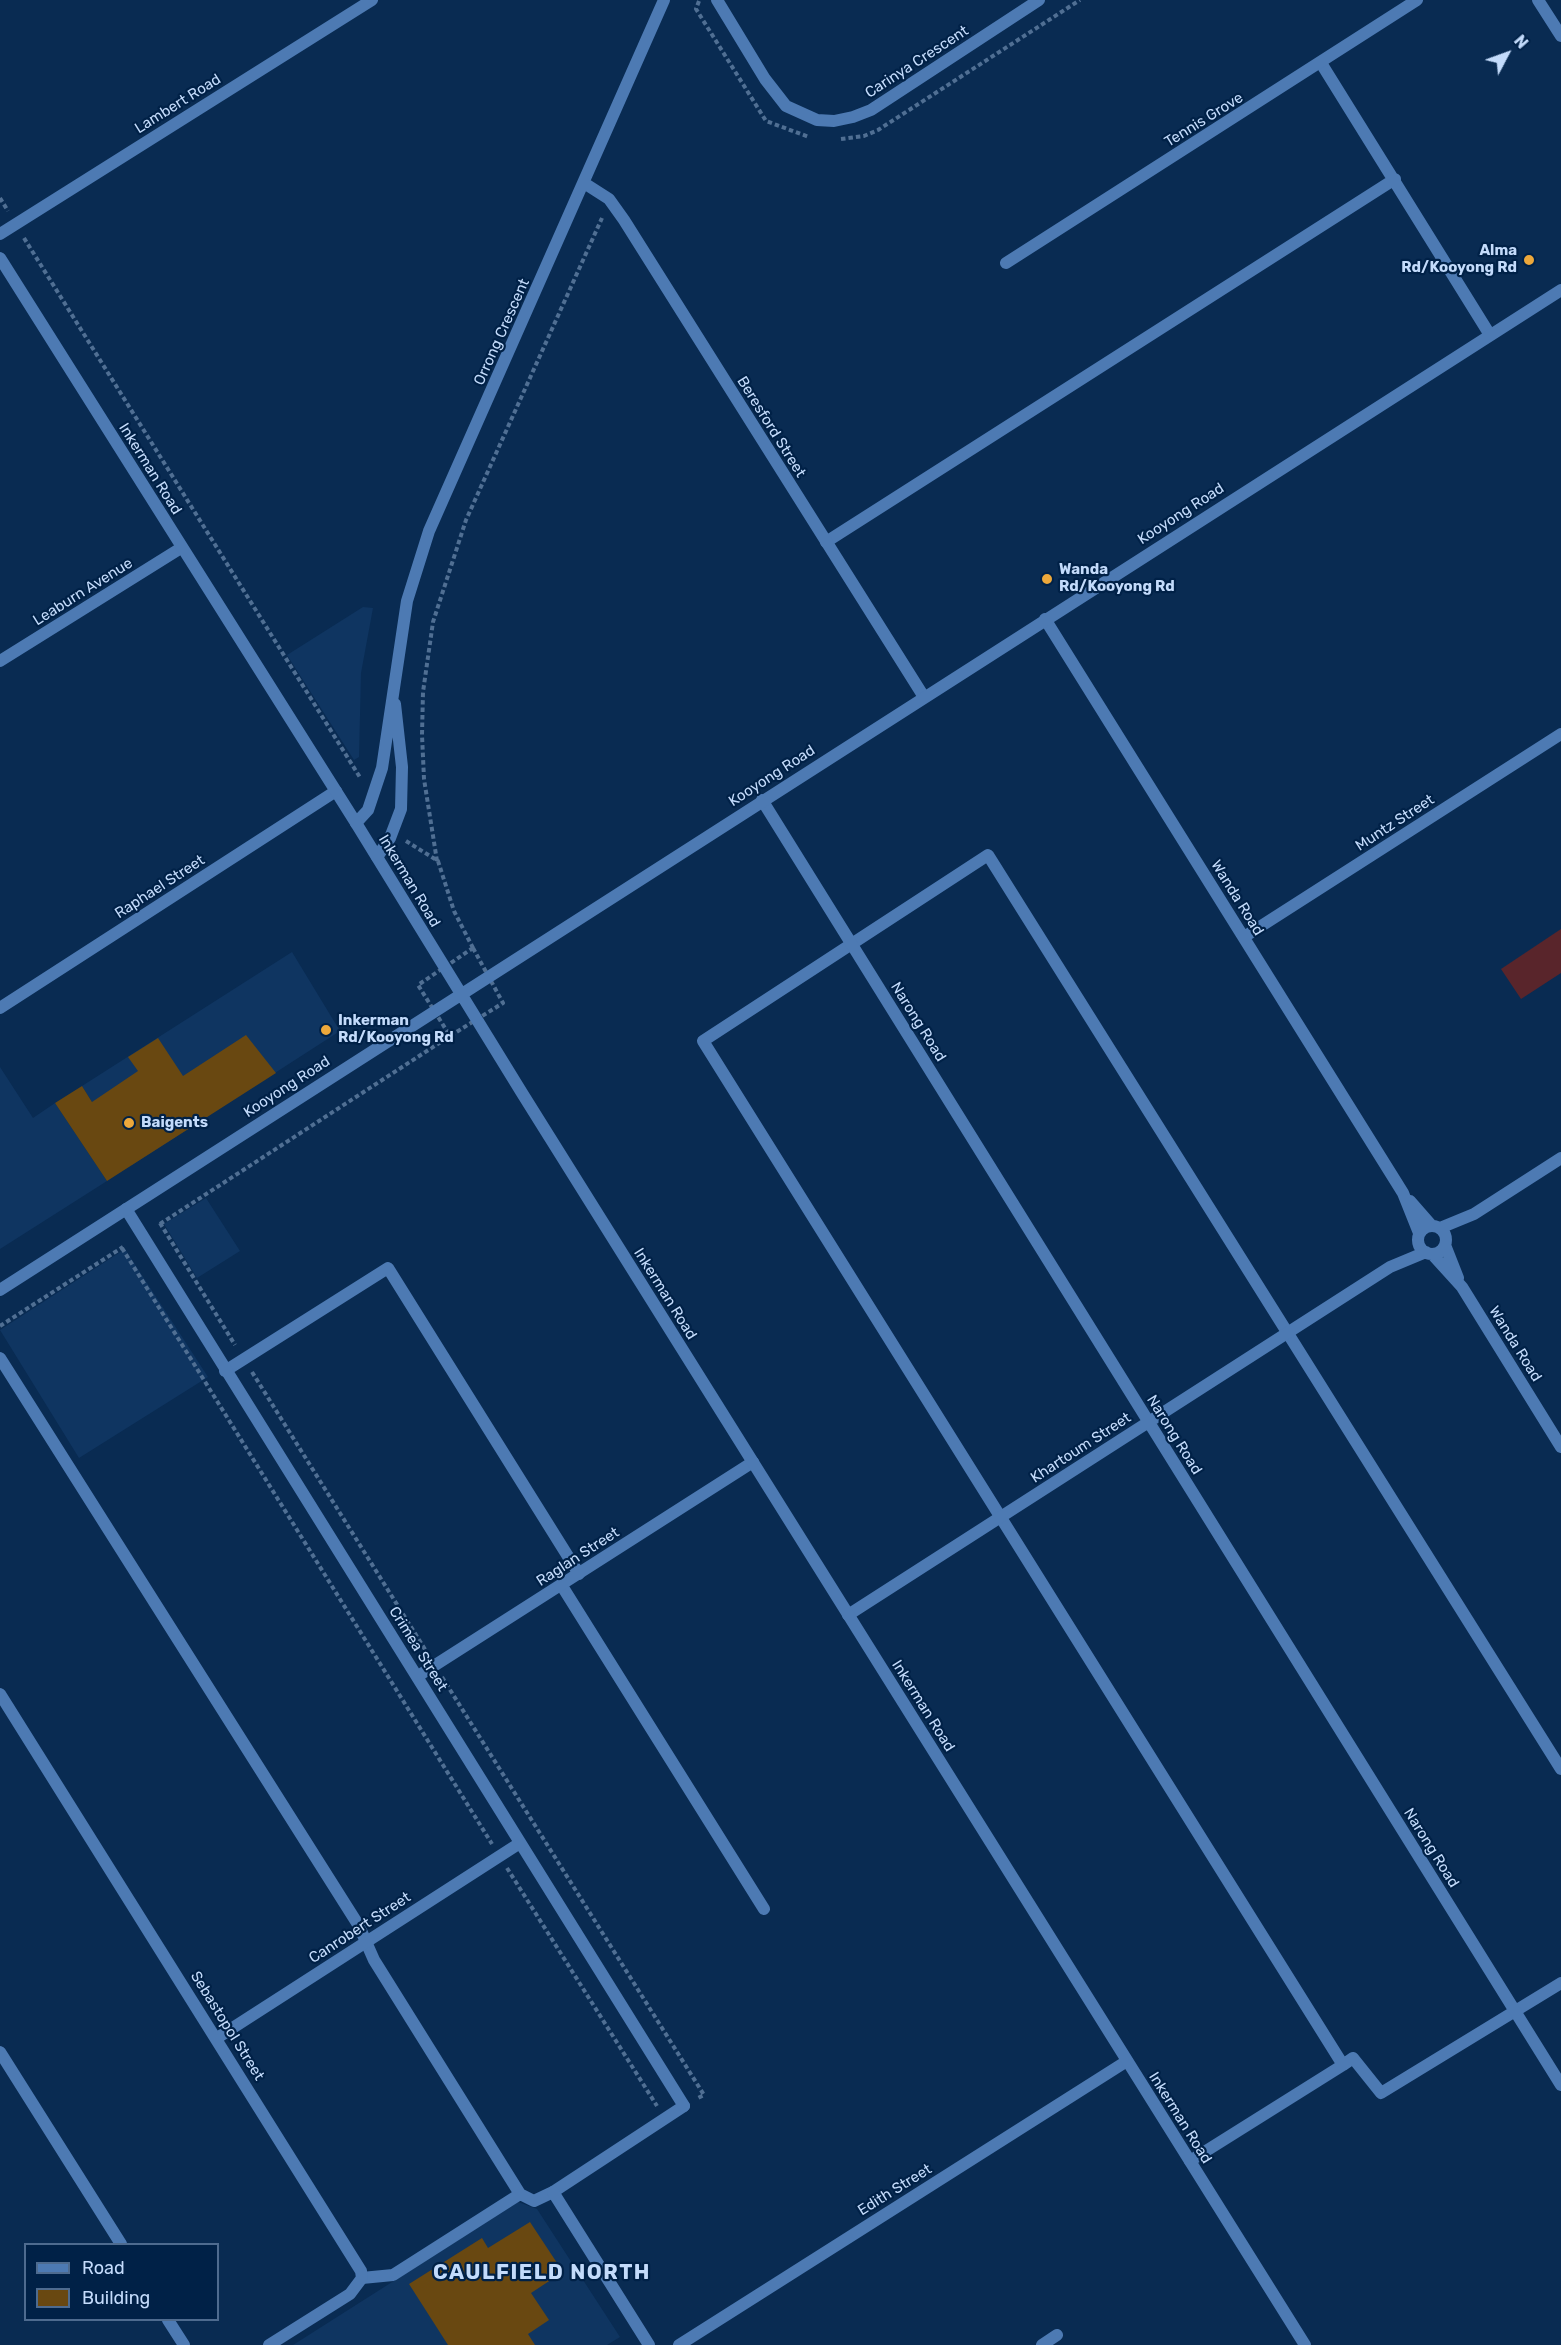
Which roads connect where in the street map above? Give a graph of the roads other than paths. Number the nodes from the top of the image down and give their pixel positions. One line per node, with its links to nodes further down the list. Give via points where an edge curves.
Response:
1 (372, 0): 11 (street, Lambert Road)
2 (664, 0): 10 (street, Orrong Crescent)
3 (717, 0): 4 (street, Carinya Crescent, via 786,106 817,120 834,121 871,110)
4 (1040, 0)
5 (1417, 0): 8 (street, Tennis Grove)
6 (1538, 0): 7 (street)
7 (1561, 36)
8 (1321, 63): 9 (street); 13 (street, Tennis Grove)
9 (1395, 179): 15 (street); 16 (street)
10 (584, 183): 16 (street, Beresford Street, via 609,199); 20 (street, Orrong Crescent, via 429,531 407,600)
11 (0, 234)
12 (1, 263): 17 (street, Inkerman Road)
13 (1006, 263)
14 (1561, 290): 15 (street, Kooyong Road)
15 (1490, 334): 18 (street, Kooyong Road)
16 (826, 542): 21 (street, Beresford Street)
17 (181, 548): 19 (street, Leaburn Avenue); 23 (street, Inkerman Road)
18 (1046, 619): 21 (street, Kooyong Road); 27 (street, Wanda Road)
19 (0, 662)
20 (393, 685): 25 (street, Orrong Crescent, via 382,768 373,798); 26 (street, Orrong Crescent, via 403,794 396,827)
21 (924, 697): 24 (street, Kooyong Road)
22 (1561, 734): 27 (street, Muntz Street)
23 (336, 791): 25 (street, Inkerman Road); 30 (street, Raphael Street)
24 (762, 800): 28 (street, Narong Road); 29 (street, Kooyong Road)
25 (356, 823): 26 (street, Inkerman Road)
26 (377, 857): 29 (street, Inkerman Road)
27 (1244, 937): 32 (street, Wanda Road)
28 (852, 944): 42 (street, via 988,855); 45 (street, Narong Road); 48 (street, via 703,1041)
29 (461, 993): 33 (street, Kooyong Road); 47 (street, Inkerman Road)
30 (0, 1008)
31 (1561, 1158): 34 (street)
32 (1403, 1193): 35 (street, Wanda Road); 36 (street, Wanda Road)
33 (126, 1209): 41 (street, Kooyong Road); 44 (street, Crimea Street)
34 (1474, 1214): 35 (street); 37 (street)
35 (1436, 1227): 36 (street, via 1424,1228); 37 (street)
36 (1418, 1236): 38 (street, via 1420,1247); 39 (street, Khartoum Street)
37 (1446, 1242): 38 (street, via 1440,1251); 40 (street, Wanda Road)
38 (1429, 1253): 39 (street, Khartoum Street); 40 (street, Wanda Road)
39 (1390, 1267): 42 (street, Khartoum Street)
40 (1462, 1287): 46 (street, Wanda Road)
41 (0, 1290)
42 (1290, 1332): 45 (street, Khartoum Street); 54 (street)
43 (0, 1358): 57 (street, via 360,1926)
44 (225, 1371): 49 (street, via 388,1268); 52 (street, Crimea Street)
45 (1149, 1422): 48 (street, Khartoum Street); 59 (street, Narong Road)
46 (1561, 1447)
47 (753, 1462): 49 (street, Raglan Street); 51 (street, Inkerman Road)
48 (1001, 1518): 51 (street, Khartoum Street); 63 (street)
49 (579, 1574): 50 (street, Raglan Street)
50 (562, 1586): 52 (street, Raglan Street); 56 (street)
51 (848, 1615): 62 (street, Inkerman Road)
52 (417, 1676): 55 (street, Crimea Street)
53 (0, 1694): 60 (street, Sebastopol Street)
54 (1561, 1769)
55 (520, 1843): 57 (street, Canrobert Street); 66 (street, Crimea Street, via 684,2106)
56 (764, 1909)
57 (366, 1942): 60 (street, Canrobert Street); 67 (street)
58 (1561, 1983): 59 (street)
59 (1514, 2011): 63 (street, via 1381,2093 1353,2058); 64 (street, Narong Road)
60 (217, 2038): 69 (street, Sebastopol Street, via 357,2263)
61 (0, 2052): 68 (street)
62 (1126, 2061): 65 (street, Inkerman Road); 75 (street, Edith Street)
63 (1343, 2065): 65 (street)
64 (1561, 2085)
65 (1190, 2161): 77 (street, Inkerman Road)
66 (553, 2192): 67 (street, via 534,2201); 74 (street)
67 (520, 2194): 69 (street, via 393,2275)
68 (120, 2243)
69 (362, 2278): 73 (street, via 350,2294)
70 (169, 2321): 72 (street)
71 (1057, 2335): 76 (street)
72 (184, 2345)
73 (269, 2345)
74 (649, 2345)
75 (679, 2345)
76 (1042, 2345)
77 (1305, 2345)

